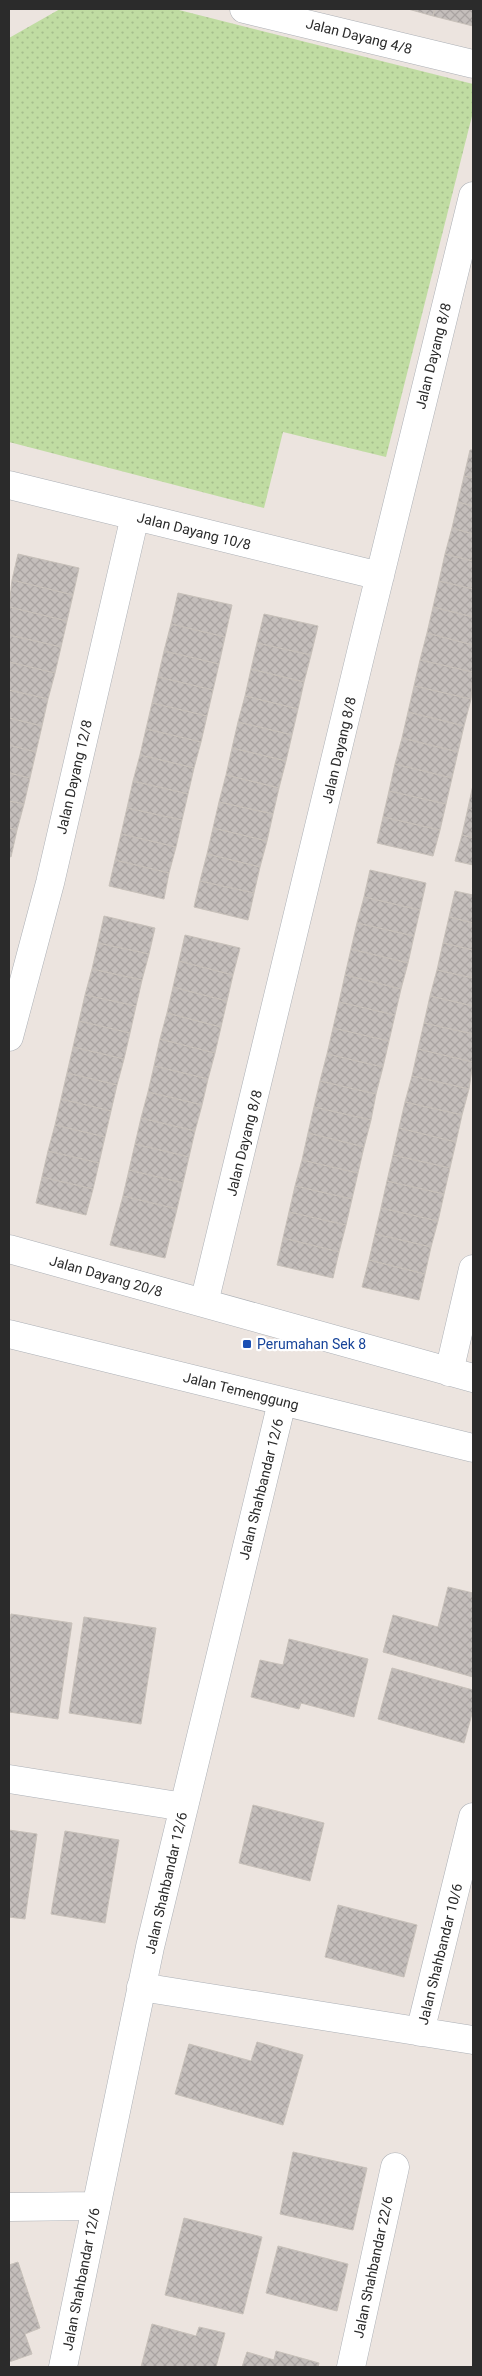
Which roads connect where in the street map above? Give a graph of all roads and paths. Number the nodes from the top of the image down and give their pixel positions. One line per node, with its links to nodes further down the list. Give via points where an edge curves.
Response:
1 (244, 9): 2 (street, Jalan Dayang 4/8)
2 (473, 64)
3 (473, 196): 6 (street, Jalan Dayang 8/8)
4 (9, 485): 5 (street, Jalan Dayang 10/8)
5 (135, 516): 6 (street, Jalan Dayang 10/8); 7 (street, Jalan Dayang 12/8, via 50,883)
6 (380, 576): 10 (street, Jalan Dayang 8/8)
7 (9, 1037)
8 (9, 1249): 10 (street, Jalan Dayang 20/8)
9 (473, 1269): 12 (street)
10 (204, 1304): 12 (street, Jalan Dayang 20/8)
11 (9, 1334): 13 (street, Jalan Temenggung)
12 (461, 1375)
13 (282, 1402): 14 (street, Jalan Temenggung); 16 (street, Jalan Shahbandar 12/6)
14 (473, 1448)
15 (9, 1779): 16 (street)
16 (184, 1807): 18 (street, Jalan Shahbandar 12/6)
17 (473, 1817): 19 (street, Jalan Shahbandar 10/6)
18 (141, 1987): 19 (street); 22 (street, Jalan Shahbandar 12/6)
19 (420, 2032): 20 (street)
20 (473, 2040)
21 (395, 2167): 25 (street, Jalan Shahbandar 22/6)
22 (95, 2206): 23 (street); 24 (street, Jalan Shahbandar 12/6)
23 (9, 2207)
24 (63, 2367)
25 (352, 2367)

